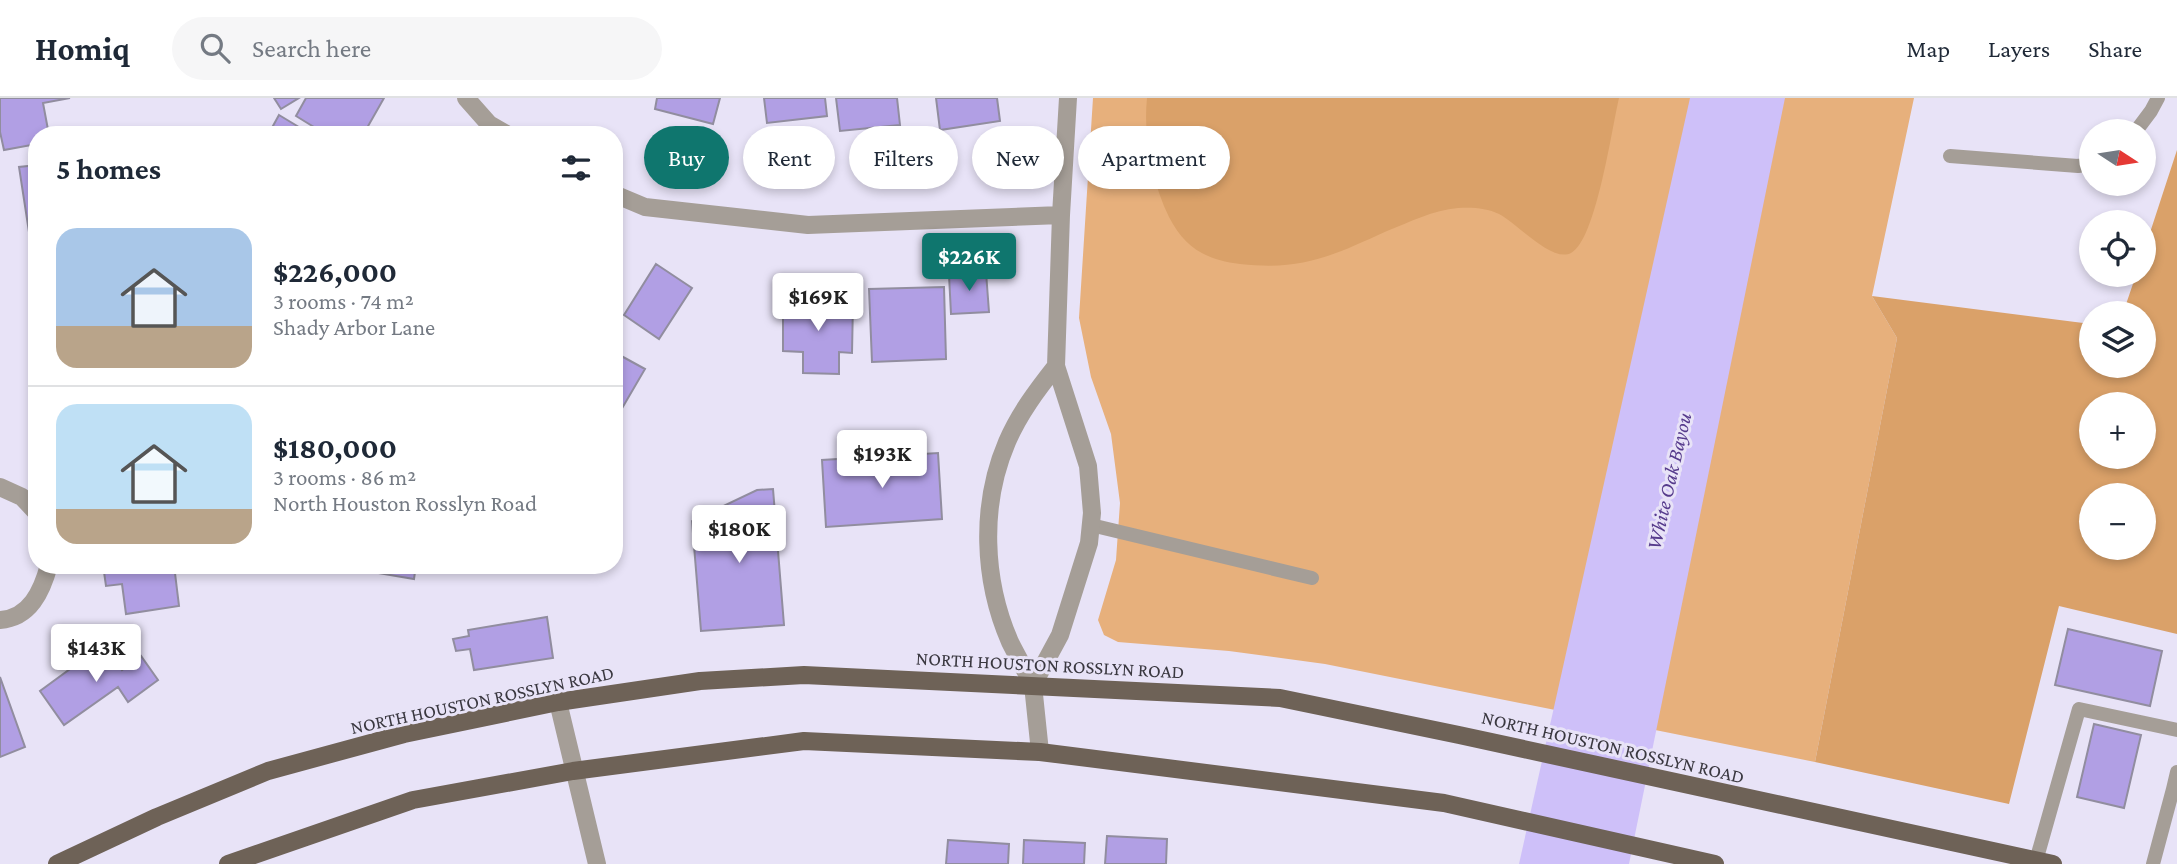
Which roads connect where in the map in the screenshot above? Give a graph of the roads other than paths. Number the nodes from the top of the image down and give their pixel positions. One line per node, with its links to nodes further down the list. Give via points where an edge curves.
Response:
1 (466, 98): 5 (street)
2 (1068, 98): 9 (street)
3 (2158, 98): 4 (lane)
4 (2145, 119)
5 (484, 126)
6 (1950, 156): 7 (lane)
7 (2079, 166)
8 (623, 197): 9 (street, via 645,206 807,225)
9 (1061, 215): 10 (street)
10 (1056, 366): 13 (street, via 1088,466); 17 (street, via 1029,400 1006,443 991,496 988,553 996,601)
11 (0, 487): 12 (street)
12 (28, 503)
13 (1091, 525): 15 (lane); 17 (street, via 1060,635)
14 (47, 574): 16 (street, via 32,605 12,619)
15 (1312, 578)
16 (0, 620)
17 (1033, 685): 18 (main road, NORTH HOUSTON ROSSLYN ROAD, via 804,675 700,681); 20 (street); 24 (main road, NORTH HOUSTON ROSSLYN ROAD, via 1280,698)
18 (558, 702): 21 (street); 25 (main road, NORTH HOUSTON ROSSLYN ROAD, via 404,734 268,771)
19 (2177, 730): 24 (lane, via 2079,709)
20 (1040, 752): 21 (main road, via 804,741); 28 (main road, via 1444,803)
21 (573, 771): 26 (main road, via 413,800); 27 (street)
22 (2177, 772): 23 (lane)
23 (2175, 789): 29 (lane)
24 (2044, 862)
25 (57, 864)
26 (228, 864)
27 (597, 864)
28 (1715, 864)
29 (2152, 864)

